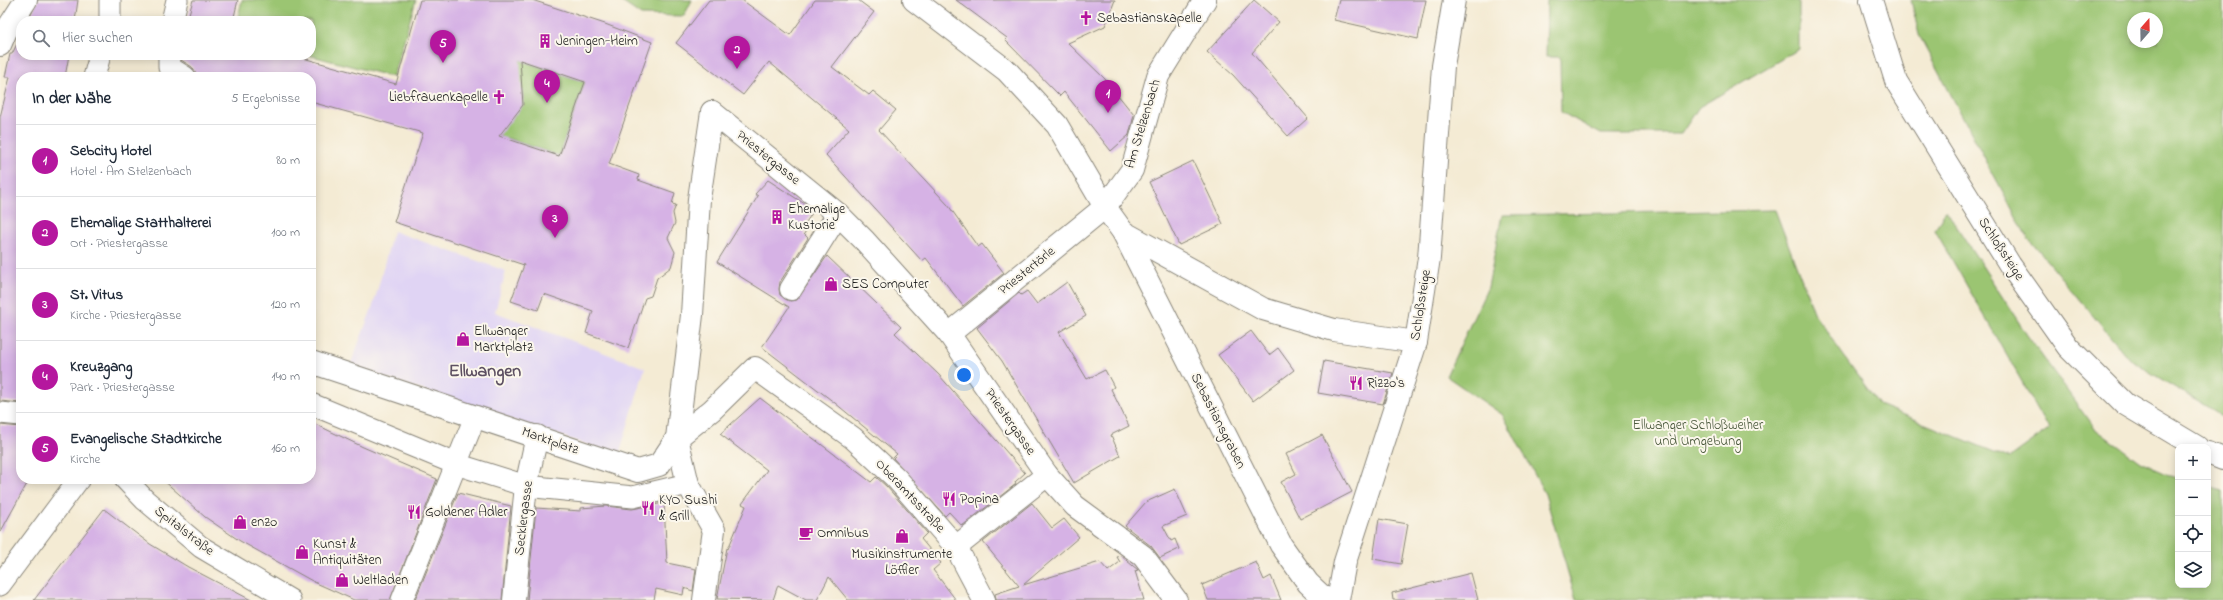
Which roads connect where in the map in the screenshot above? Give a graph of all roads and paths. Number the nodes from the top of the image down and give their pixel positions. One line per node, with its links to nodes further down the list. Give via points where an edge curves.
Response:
1 (26, 0): 10 (street)
2 (110, 0): 8 (street)
3 (177, 0): 9 (street)
4 (914, 0): 15 (street, Sebastiansgraben, via 1007,71 1057,125)
5 (1205, 0): 15 (street, Am Stelzenbach, via 1158,76 1132,170)
6 (1454, 0): 20 (street, Schloßsteige, via 1443,66 1429,258)
7 (1871, 0): 29 (street, Schloßsteige, via 1896,82 2010,265 2068,347 2125,404)
8 (110, 16)
9 (173, 16)
10 (0, 45)
11 (99, 60): 13 (street)
12 (169, 60): 14 (street, via 169,67)
13 (95, 72)
14 (177, 72)
15 (1105, 207): 17 (street, Sebastiansgraben); 19 (street, Priestertörle)
16 (838, 214): 18 (street); 19 (street, Priestergasse); 28 (street, Priestergasse, via 712,112 698,199 692,315)
17 (1123, 232): 20 (street, Sebastiansgraben, via 1263,309 1334,330); 46 (street, Sebastiansgraben, via 1281,545 1308,583)
18 (791, 289)
19 (949, 334): 33 (street, Priestergasse)
20 (1416, 342): 47 (street, Schloßsteige, via 1345,562)
21 (316, 364): 26 (street, Marktplatz)
22 (755, 368): 28 (street, Marktplatz, via 712,410); 38 (street, Oberamtsstraße, via 853,438 896,478)
23 (316, 406): 32 (street)
24 (0, 413): 25 (street)
25 (16, 415)
26 (475, 417): 27 (street, Marktplatz); 32 (street)
27 (538, 436): 28 (street, Marktplatz, via 638,471 659,465); 37 (street, Secklergasse)
28 (677, 438): 36 (street)
29 (2192, 444)
30 (2211, 454): 31 (street)
31 (2223, 459)
32 (456, 464): 37 (street); 41 (street)
33 (1047, 475): 38 (street); 45 (street, Priestergasse, via 1075,506 1143,556)
34 (75, 484): 39 (street)
35 (131, 484): 40 (street, Spitalstraße, via 145,500 201,548)
36 (688, 484): 37 (street, via 633,497); 43 (street, via 714,530)
37 (526, 486): 42 (street, Secklergasse)
38 (956, 546): 44 (street, Oberamtsstraße)
39 (0, 585)
40 (290, 600)
41 (402, 600)
42 (514, 600)
43 (704, 600)
44 (984, 600)
45 (1176, 600)
46 (1326, 600)
47 (1338, 600)

